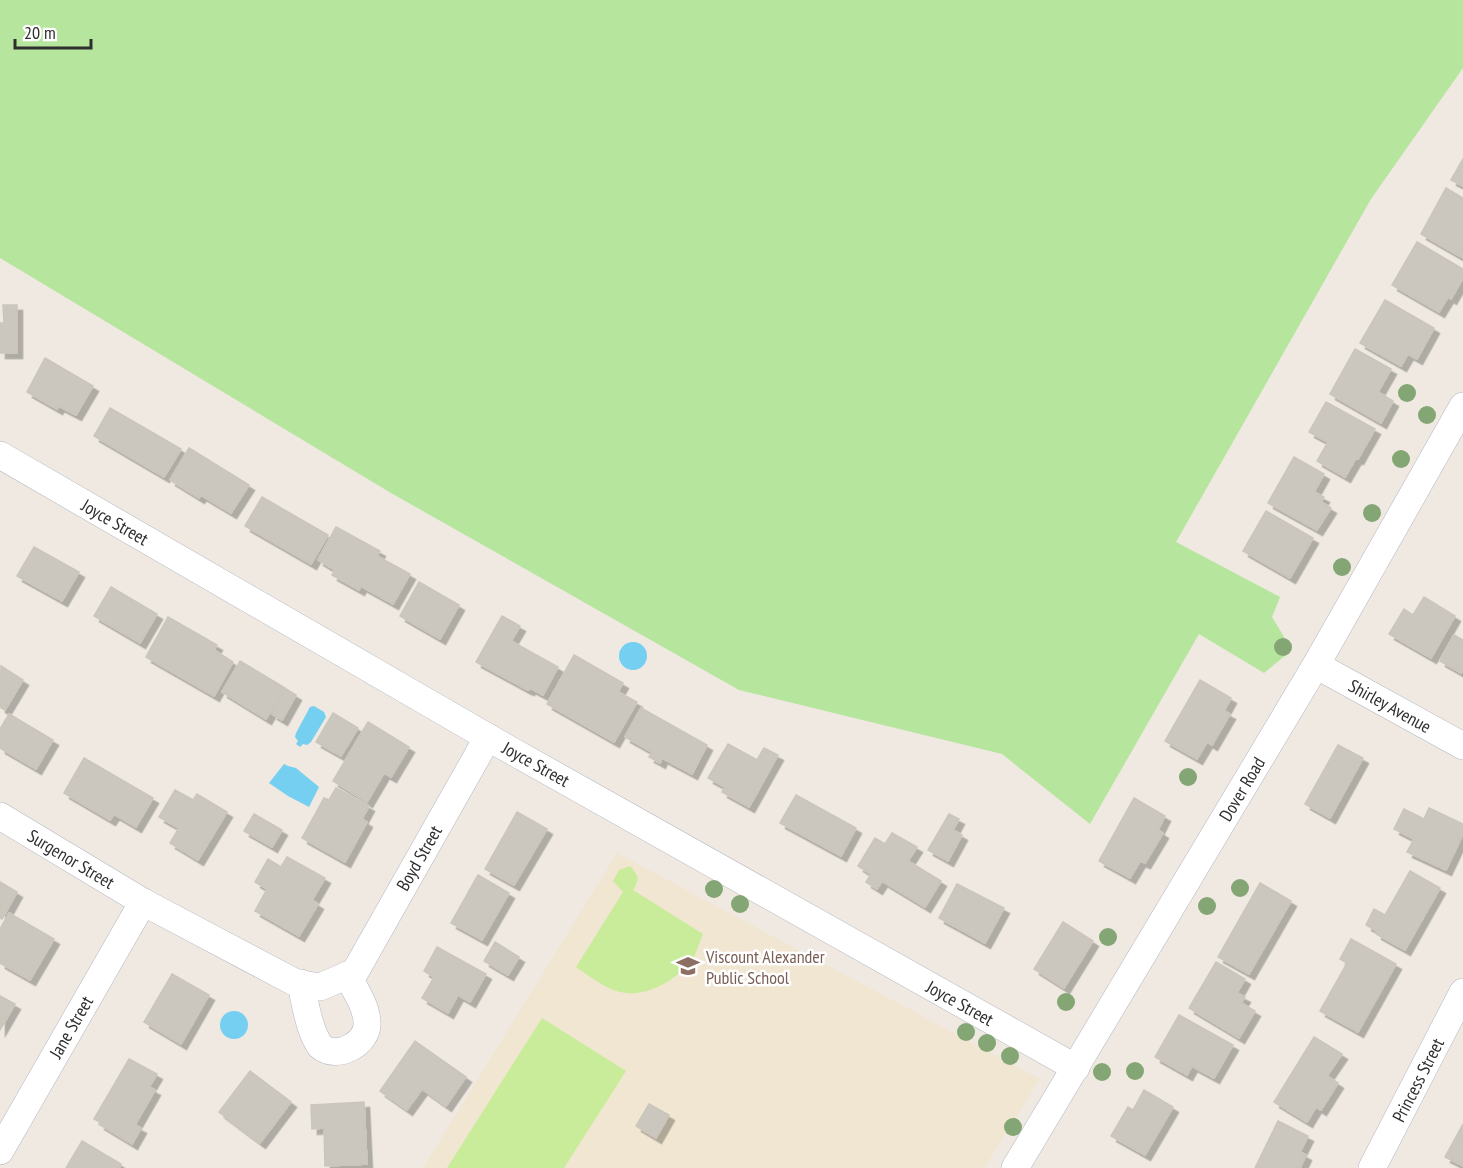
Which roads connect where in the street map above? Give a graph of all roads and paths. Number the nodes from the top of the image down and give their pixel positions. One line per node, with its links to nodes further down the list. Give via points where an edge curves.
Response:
1 (1463, 406): 3 (street, Dover Road)
2 (0, 455): 4 (street, Joyce Street)
3 (1316, 665): 5 (street, Shirley Avenue); 11 (street, Dover Road)
4 (488, 737): 8 (street, Boyd Street, via 355,972); 11 (street, Joyce Street)
5 (1463, 746)
6 (0, 816): 7 (street, Surgenor Street)
7 (143, 902): 9 (street, Boyd Street); 12 (street, Jane Street)
8 (347, 975): 9 (street, Boyd Street, via 320,987); 9 (street, via 364,1006 368,1024 364,1037 348,1049 333,1052 320,1046 309,1025)
9 (301, 983)
10 (1463, 992): 14 (street, Princess Street)
11 (1076, 1068): 13 (street, Dover Road)
12 (0, 1151)
13 (1015, 1168)
14 (1372, 1168)

